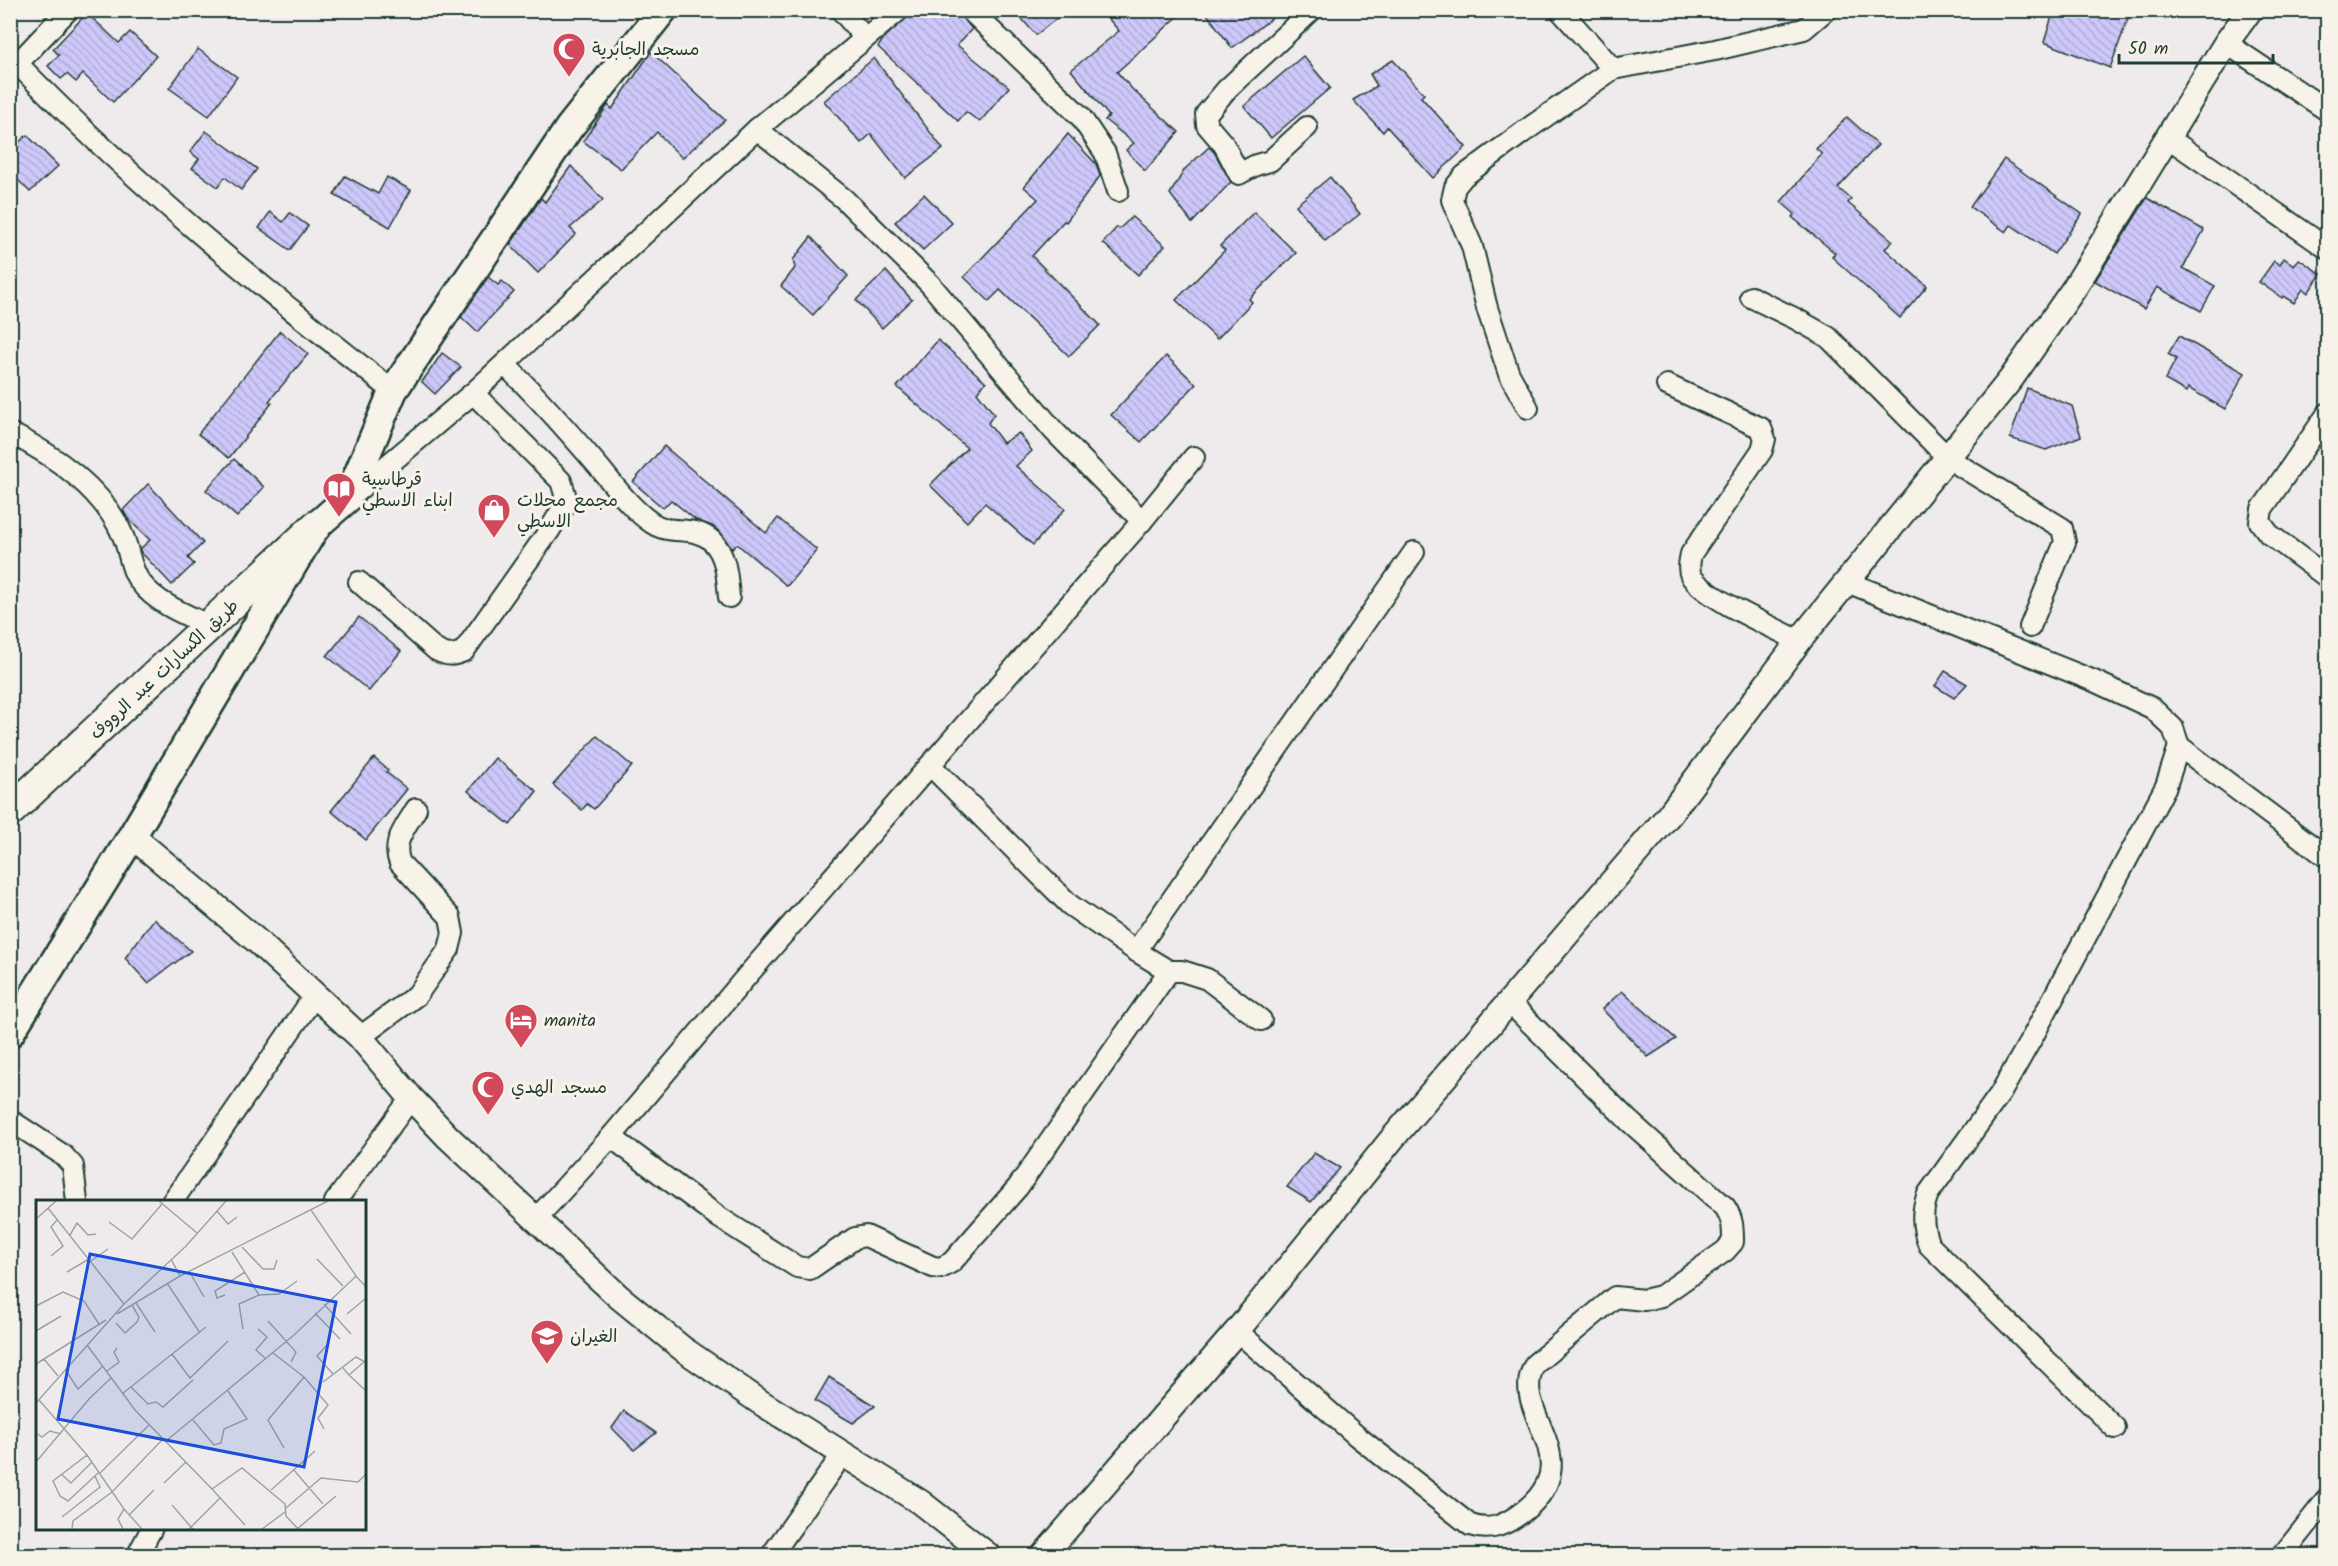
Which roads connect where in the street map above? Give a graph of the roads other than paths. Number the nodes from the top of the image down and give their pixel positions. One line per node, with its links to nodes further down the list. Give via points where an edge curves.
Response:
1 (68, 10): 12 (street)
2 (663, 10): 23 (main road, via 569,128)
3 (841, 10): 10 (street)
4 (899, 10): 10 (street)
5 (970, 10): 18 (street, via 1080,116 1105,153)
6 (1312, 10): 15 (street, via 1227,89 1206,114 1207,124 1239,174 1270,161)
7 (1560, 10): 13 (street)
8 (1826, 10): 13 (street, via 1804,29)
9 (2250, 10): 11 (street)
10 (865, 38): 16 (street)
11 (2226, 43): 14 (street); 17 (street)
12 (14, 60): 23 (street, via 157,198)
13 (1613, 69): 25 (street, via 1464,176 1455,187 1452,200 1472,246 1487,308 1509,374)
14 (2328, 111)
15 (1307, 127)
16 (757, 129): 21 (street); 31 (street, via 844,199 930,284 1053,430)
17 (2167, 137): 19 (street); 29 (street, via 2075,287 2012,379)
18 (1118, 191)
19 (2328, 249)
20 (1751, 297): 29 (street, via 1828,338)
21 (505, 365): 24 (street); 37 (street, via 652,524 700,533 712,542 722,555)
22 (1667, 385): 40 (street, via 1761,428 1765,439 1762,450 1691,554 1688,566 1692,579 1720,599)
23 (393, 391): 30 (main road)
24 (473, 393): 30 (street); 35 (street, via 561,481 563,508 464,651 457,654 445,655 436,650)
25 (1528, 408)
26 (2328, 413): 34 (street, via 2262,509 2260,522 2269,534)
27 (10, 433): 38 (street, via 28,441 78,477 108,508 124,537 139,582 151,595)
28 (1194, 457): 31 (street)
29 (1949, 459): 36 (street); 39 (street, via 2057,524 2064,532 2065,542)
30 (348, 498): 32 (main road)
31 (1143, 521): 42 (street)
32 (316, 526): 38 (main road, طريق الكسارات عبد الرووف); 45 (main road)
33 (1414, 552): 47 (street)
34 (2328, 578)
35 (359, 582)
36 (1847, 582): 40 (street); 41 (street, via 2152,708 2173,728)
37 (729, 597)
38 (210, 626): 44 (main road, طريق الكسارات عبد الرووف)
39 (2030, 627)
40 (1799, 641): 50 (street, via 1669,815)
41 (2179, 746): 46 (street); 62 (street, via 2166,786 2033,1036 2000,1094 1924,1204 1924,1232 1929,1245)
42 (930, 765): 47 (street, via 1070,905); 56 (street)
43 (416, 809): 53 (street, via 397,842 396,853 400,863 450,917 453,933 449,949 417,996)
44 (10, 811)
45 (132, 837): 49 (street); 52 (main road)
46 (2328, 858)
47 (1136, 951): 48 (street)
48 (1169, 971): 51 (street, via 1207,979); 56 (street, via 1018,1187 952,1262 941,1268 866,1236 855,1238 810,1269 797,1267 720,1218)
49 (315, 995): 53 (street); 58 (street)
50 (1508, 1001): 61 (street); 61 (street, via 1629,1121 1725,1207 1733,1230 1733,1242 1725,1251 1661,1296 1644,1300 1615,1297 1535,1364 1530,1393 1551,1466 1538,1497 1497,1527 1487,1529 1470,1524 1358,1437)
51 (1261, 1020)
52 (10, 1033)
53 (360, 1037): 54 (street)
54 (411, 1098): 59 (street); 60 (street)
55 (10, 1120): 57 (street, via 73,1166)
56 (611, 1137): 60 (street)
57 (77, 1200)
58 (173, 1200)
59 (336, 1200)
60 (535, 1220): 63 (street, via 683,1349)
61 (1237, 1332): 69 (street)
62 (2115, 1428)
63 (842, 1455): 67 (street); 68 (street, via 920,1502)
64 (2328, 1498): 70 (street)
65 (151, 1530): 66 (street)
66 (137, 1556)
67 (771, 1556)
68 (989, 1556)
69 (1043, 1556)
70 (2282, 1556)

